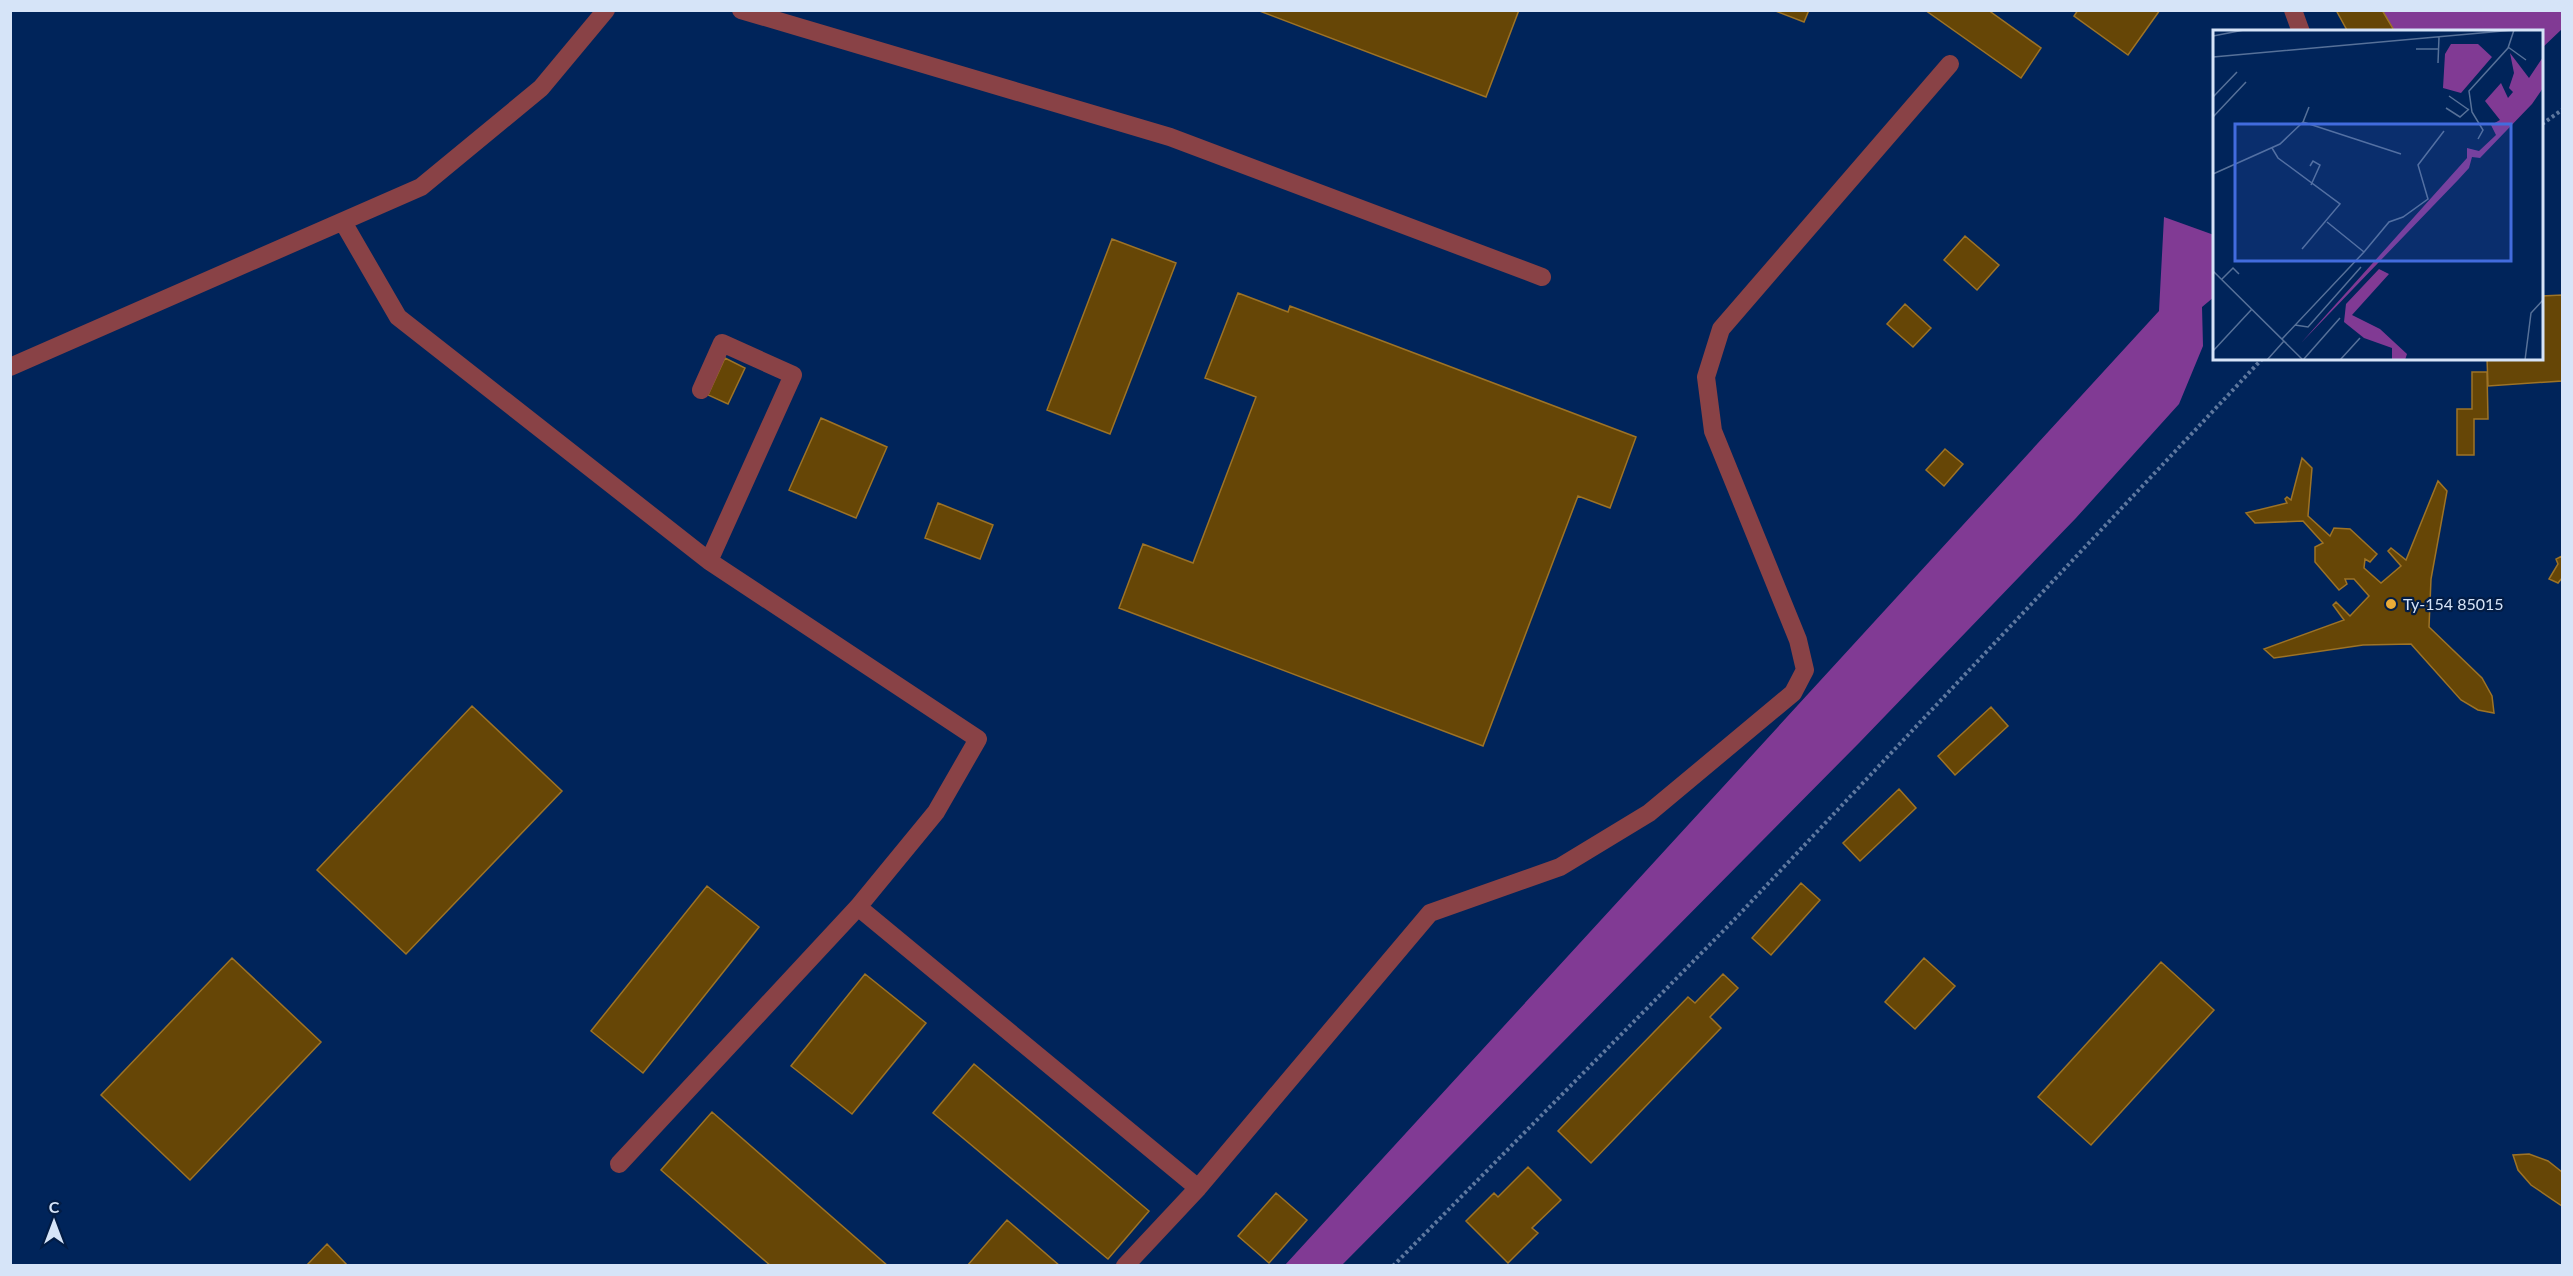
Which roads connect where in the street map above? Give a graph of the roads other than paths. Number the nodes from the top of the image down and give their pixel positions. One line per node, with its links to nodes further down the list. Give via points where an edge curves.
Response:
1 (606, 10): 6 (lane, via 541,88 421,187)
2 (741, 10): 7 (lane, via 1170,137)
3 (2293, 10): 4 (lane)
4 (2300, 30)
5 (1950, 64): 13 (lane, via 1721,329 1706,378 1713,431 1798,640 1805,670 1793,693 1648,813 1560,867 1430,913)
6 (343, 222): 8 (lane); 10 (lane, via 398,317)
7 (1542, 277)
8 (10, 367)
9 (700, 390): 10 (lane, via 722,343 794,375)
10 (709, 561): 11 (lane, via 978,739 936,812)
11 (858, 907): 12 (lane); 13 (lane)
12 (619, 1164)
13 (1198, 1188): 14 (lane)
14 (1125, 1266)

